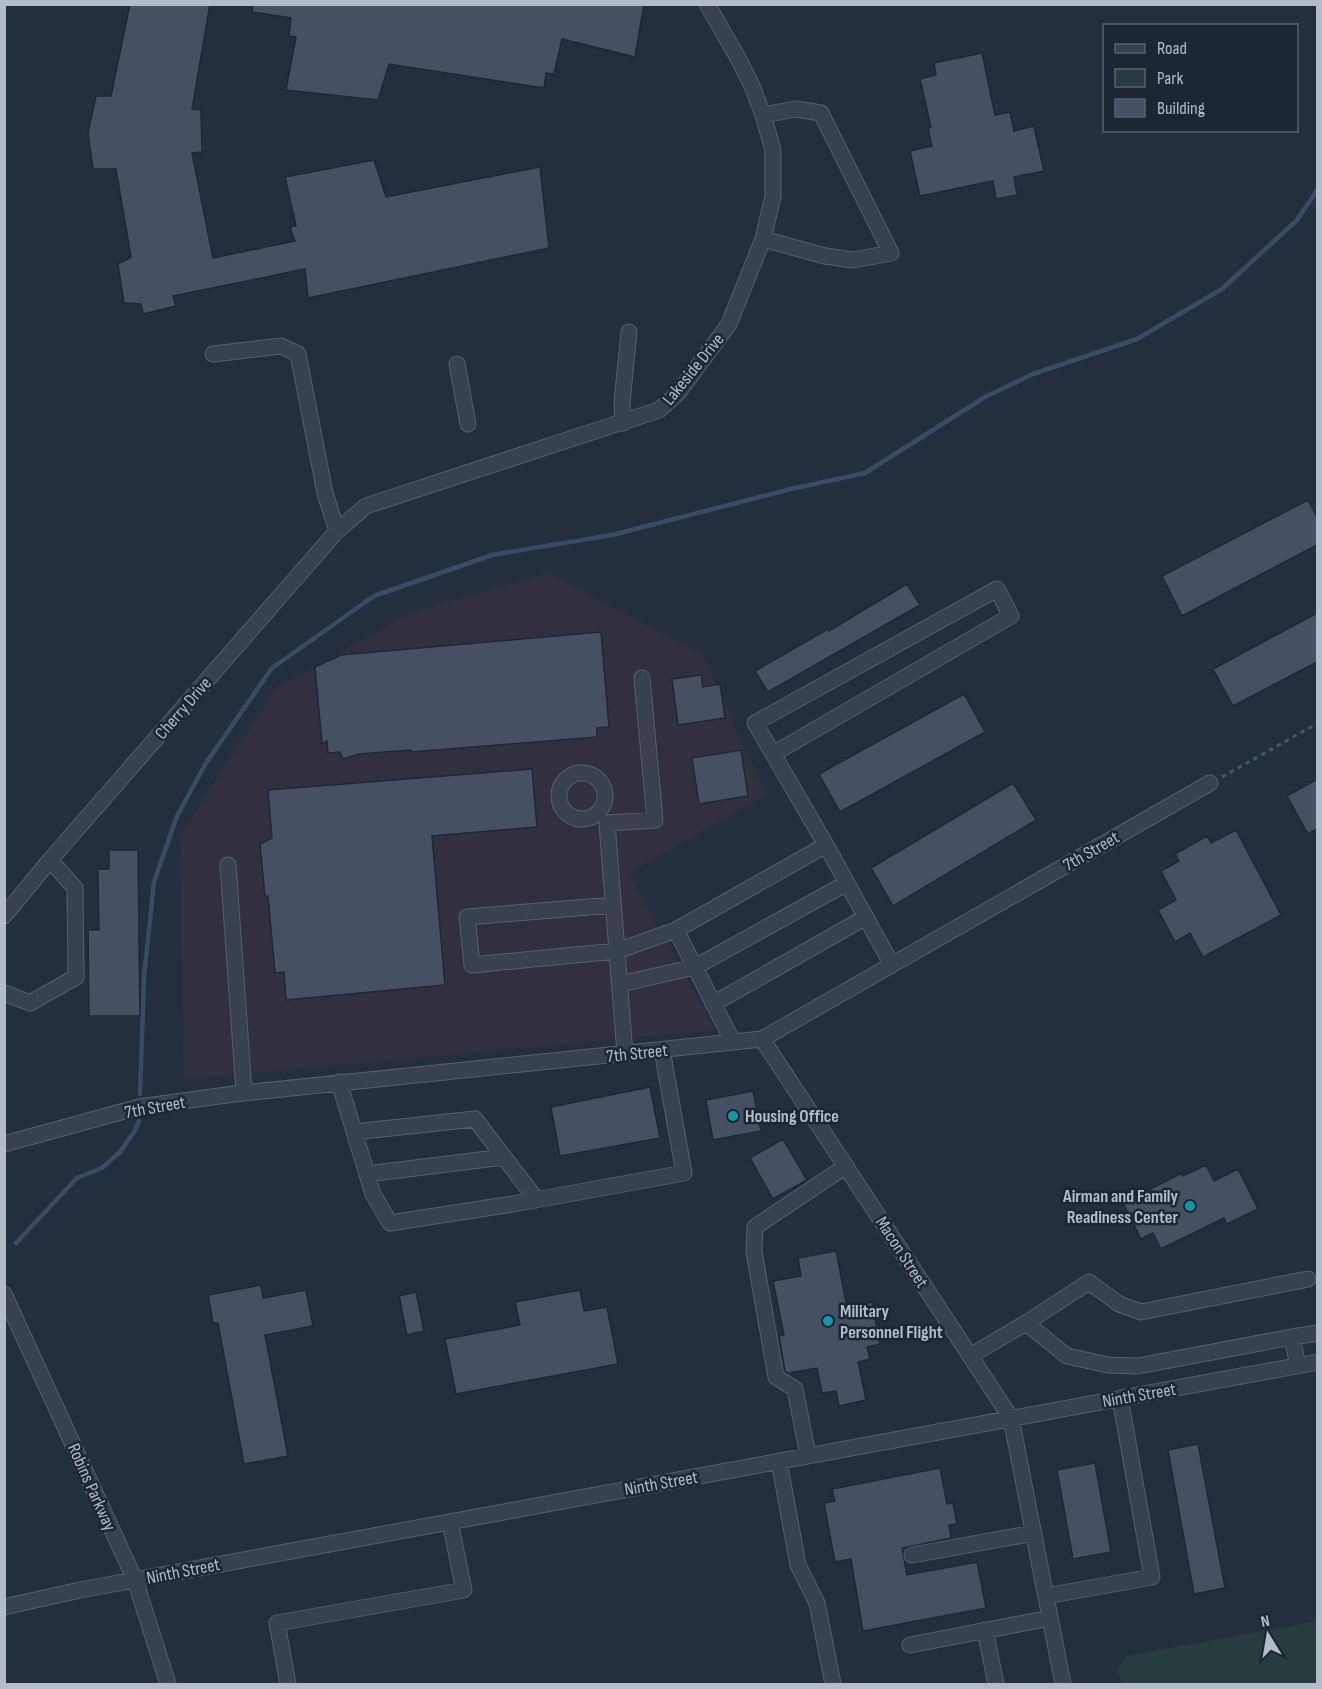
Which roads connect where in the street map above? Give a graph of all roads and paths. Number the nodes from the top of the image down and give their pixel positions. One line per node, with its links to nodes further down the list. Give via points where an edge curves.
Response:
1 (707, 4): 2 (street, Lakeside Drive, via 752,86)
2 (763, 115): 3 (street, Lakeside Drive, via 773,161 773,196); 3 (street, via 796,109 820,113 891,253 853,260)
3 (763, 239): 7 (street, Lakeside Drive, via 729,324 678,393 659,410)
4 (629, 332): 7 (street)
5 (213, 354): 9 (street, via 281,346 298,354 325,493)
6 (457, 364): 8 (street)
7 (623, 423): 9 (street, Lakeside Drive, via 366,506)
8 (468, 424)
9 (337, 531): 15 (street, Cherry Drive)
10 (642, 678): 18 (street, via 655,820 602,818)
11 (1317, 723): 13 (path)
12 (773, 754): 12 (street, via 755,723 997,589 1011,616); 14 (street)
13 (1210, 783): 23 (street, 7th Street)
14 (826, 845): 17 (street); 21 (street)
15 (50, 860): 19 (street, Cherry Drive); 26 (street, via 75,888 76,977 30,1003)
16 (228, 865): 33 (street)
17 (847, 883): 20 (street); 24 (street)
18 (613, 905): 22 (street); 22 (street, via 467,917 472,965)
19 (4, 915)
20 (866, 917): 23 (street); 27 (street)
21 (676, 930): 22 (street); 24 (street)
22 (617, 951): 25 (street)
23 (892, 965): 28 (street, 7th Street)
24 (695, 967): 25 (street); 27 (street)
25 (620, 984): 31 (street)
26 (4, 993)
27 (713, 1004): 29 (street)
28 (762, 1039): 29 (street, 7th Street); 37 (street, Macon Street)
29 (733, 1042): 30 (street, 7th Street)
30 (662, 1050): 31 (street, 7th Street); 39 (street, via 684,1173)
31 (626, 1054): 32 (street, 7th Street)
32 (339, 1082): 33 (street, 7th Street); 34 (street)
33 (244, 1092): 35 (street, 7th Street, via 139,1107)
34 (354, 1132): 36 (street, via 475,1119); 38 (street)
35 (4, 1144)
36 (504, 1157): 38 (street); 39 (street)
37 (846, 1166): 45 (street, Macon Street); 50 (street, via 755,1227 754,1252 776,1377 795,1389)
38 (367, 1174): 39 (street, via 373,1194 390,1223)
39 (536, 1199)
40 (1308, 1279): 42 (street, via 1141,1312 1119,1304 1089,1282)
41 (4, 1294): 55 (street, Robins Parkway)
42 (1026, 1323): 44 (street, via 1067,1356 1108,1365 1138,1366); 45 (street)
43 (1317, 1333): 44 (street)
44 (1292, 1337): 47 (street)
45 (970, 1356): 49 (street, Macon Street)
46 (1317, 1362): 47 (street, Ninth Street)
47 (1298, 1366): 48 (street, Ninth Street)
48 (1120, 1398): 49 (street, Ninth Street); 56 (street, via 1152,1576)
49 (1011, 1418): 50 (street, Ninth Street); 53 (street, Macon Street)
50 (808, 1455): 51 (street, Ninth Street)
51 (779, 1461): 52 (street, Ninth Street); 63 (street, via 798,1565 817,1603)
52 (450, 1522): 55 (street, Ninth Street); 62 (street, via 464,1590 277,1623)
53 (1034, 1533): 54 (street); 56 (street, Macon Street)
54 (912, 1556)
55 (135, 1580): 57 (street, Ninth Street); 61 (street, Robins Parkway)
56 (1046, 1596): 58 (street, Macon Street)
57 (4, 1607)
58 (1050, 1617): 59 (street); 65 (street, Macon Street)
59 (985, 1630): 60 (street); 64 (street)
60 (910, 1645)
61 (168, 1684)
62 (288, 1684)
63 (833, 1684)
64 (996, 1684)
65 (1063, 1684)

